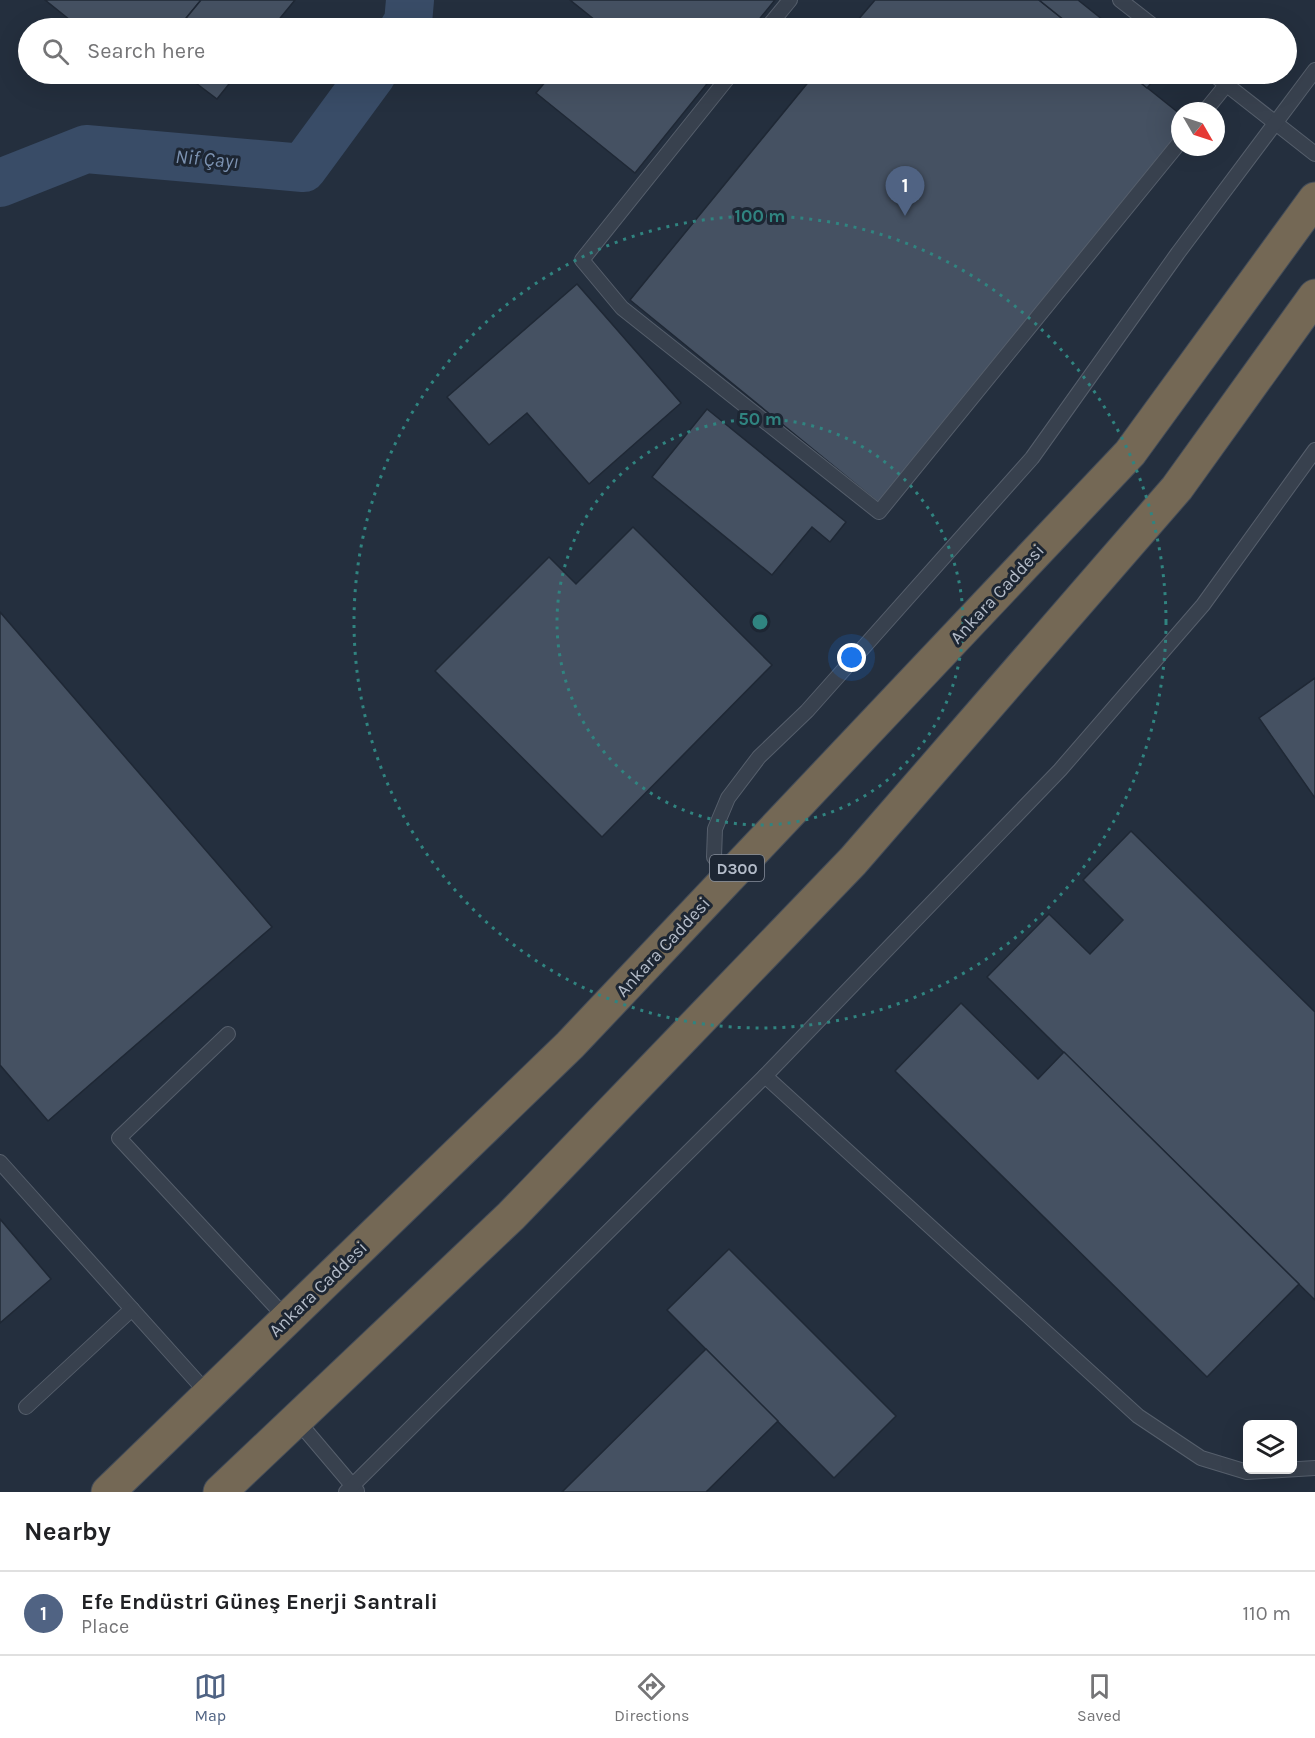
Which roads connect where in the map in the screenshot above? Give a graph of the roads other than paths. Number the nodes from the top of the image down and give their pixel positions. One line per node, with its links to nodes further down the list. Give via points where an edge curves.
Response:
1 (789, 0): 3 (lane)
2 (1120, 0): 4 (lane)
3 (775, 18)
4 (1143, 18)
5 (1315, 70): 9 (lane)
6 (723, 84): 10 (lane, via 582,260 622,308 879,512)
7 (1227, 84): 8 (lane); 9 (lane)
8 (1212, 102)
9 (1276, 123): 11 (lane); 15 (lane, via 1032,458 807,711 759,757 728,798 715,829 714,857)
10 (1171, 153)
11 (1315, 154)
12 (1315, 199): 15 (highway, Ankara Caddesi / D300, via 1130,453)
13 (1315, 296): 23 (highway, via 1177,488 853,861 511,1216)
14 (1315, 450): 17 (lane, via 1203,605 1060,770)
15 (729, 878): 20 (highway, Ankara Caddesi / D300, via 570,1045)
16 (228, 1034): 20 (lane, via 119,1138)
17 (765, 1076): 24 (lane, via 1138,1416 1201,1458 1247,1472); 25 (lane)
18 (0, 1162): 19 (lane)
19 (132, 1309): 21 (lane); 22 (lane)
20 (287, 1319): 21 (highway, Ankara Caddesi / D300)
21 (209, 1395): 26 (highway, Ankara Caddesi / D300)
22 (26, 1407)
23 (296, 1419): 25 (lane); 27 (highway)
24 (1315, 1468)
25 (352, 1490)
26 (108, 1492)
27 (220, 1492)

